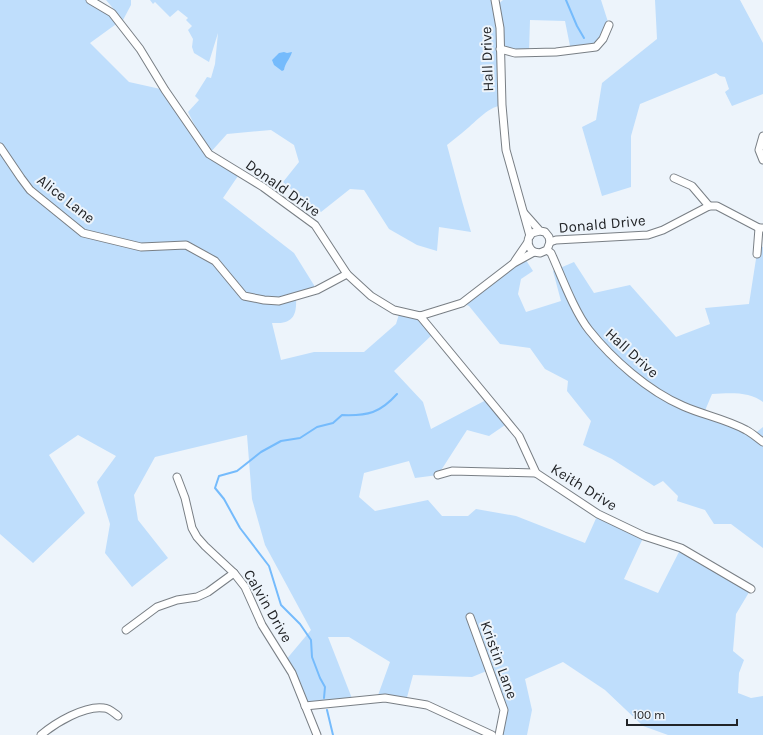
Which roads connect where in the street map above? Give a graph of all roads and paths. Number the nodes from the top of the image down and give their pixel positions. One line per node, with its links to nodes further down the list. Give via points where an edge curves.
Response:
1 (90, 0): 19 (street, Donald Drive, via 112,13 140,50 209,154 263,187 316,225)
2 (495, 0): 4 (street, Hall Drive, via 500,28)
3 (609, 25): 4 (street, via 596,47 556,52 515,53)
4 (500, 49): 10 (street, Hall Drive, via 506,150)
5 (763, 136): 7 (street, via 759,150)
6 (0, 147): 19 (street, Alice Lane, via 30,190 83,233 140,247 186,245 215,261 244,296 279,301 317,290)
7 (763, 160)
8 (674, 178): 9 (street, via 692,186)
9 (709, 206): 11 (street, via 717,206); 14 (street, Donald Drive, via 648,235)
10 (523, 211): 12 (street, Hall Drive); 13 (street, Hall Drive)
11 (761, 228): 17 (street)
12 (540, 231): 13 (street, via 535,231); 14 (street, via 547,234)
13 (529, 239): 16 (street, via 531,250); 18 (street)
14 (550, 242): 15 (street)
15 (547, 250): 16 (street); 21 (street, Hall Drive, via 551,253 588,329 619,362 644,384 682,406 747,430)
16 (534, 252): 18 (street)
17 (757, 254)
18 (514, 263): 20 (street, via 462,303)
19 (347, 274): 20 (street, Donald Drive, via 371,296 394,310)
20 (420, 316): 22 (street, Keith Drive, via 519,436)
21 (763, 442)
22 (536, 473): 23 (street, via 452,471); 26 (street, Keith Drive, via 598,514 644,536 681,548)
23 (438, 475)
24 (177, 477): 25 (street, Calvin Drive, via 192,528 205,546)
25 (234, 573): 28 (street, via 198,597 177,600 157,607); 29 (street, Calvin Drive, via 245,587 262,625 292,672)
26 (751, 589)
27 (470, 617): 34 (street, Kristin Lane, via 504,710)
28 (126, 630)
29 (305, 706): 32 (street, Calvin Drive); 33 (street, via 385,698 427,705)
30 (118, 716): 31 (street, via 106,708 93,708 66,718)
31 (41, 735)
32 (317, 735)
33 (492, 735)
34 (499, 735)

